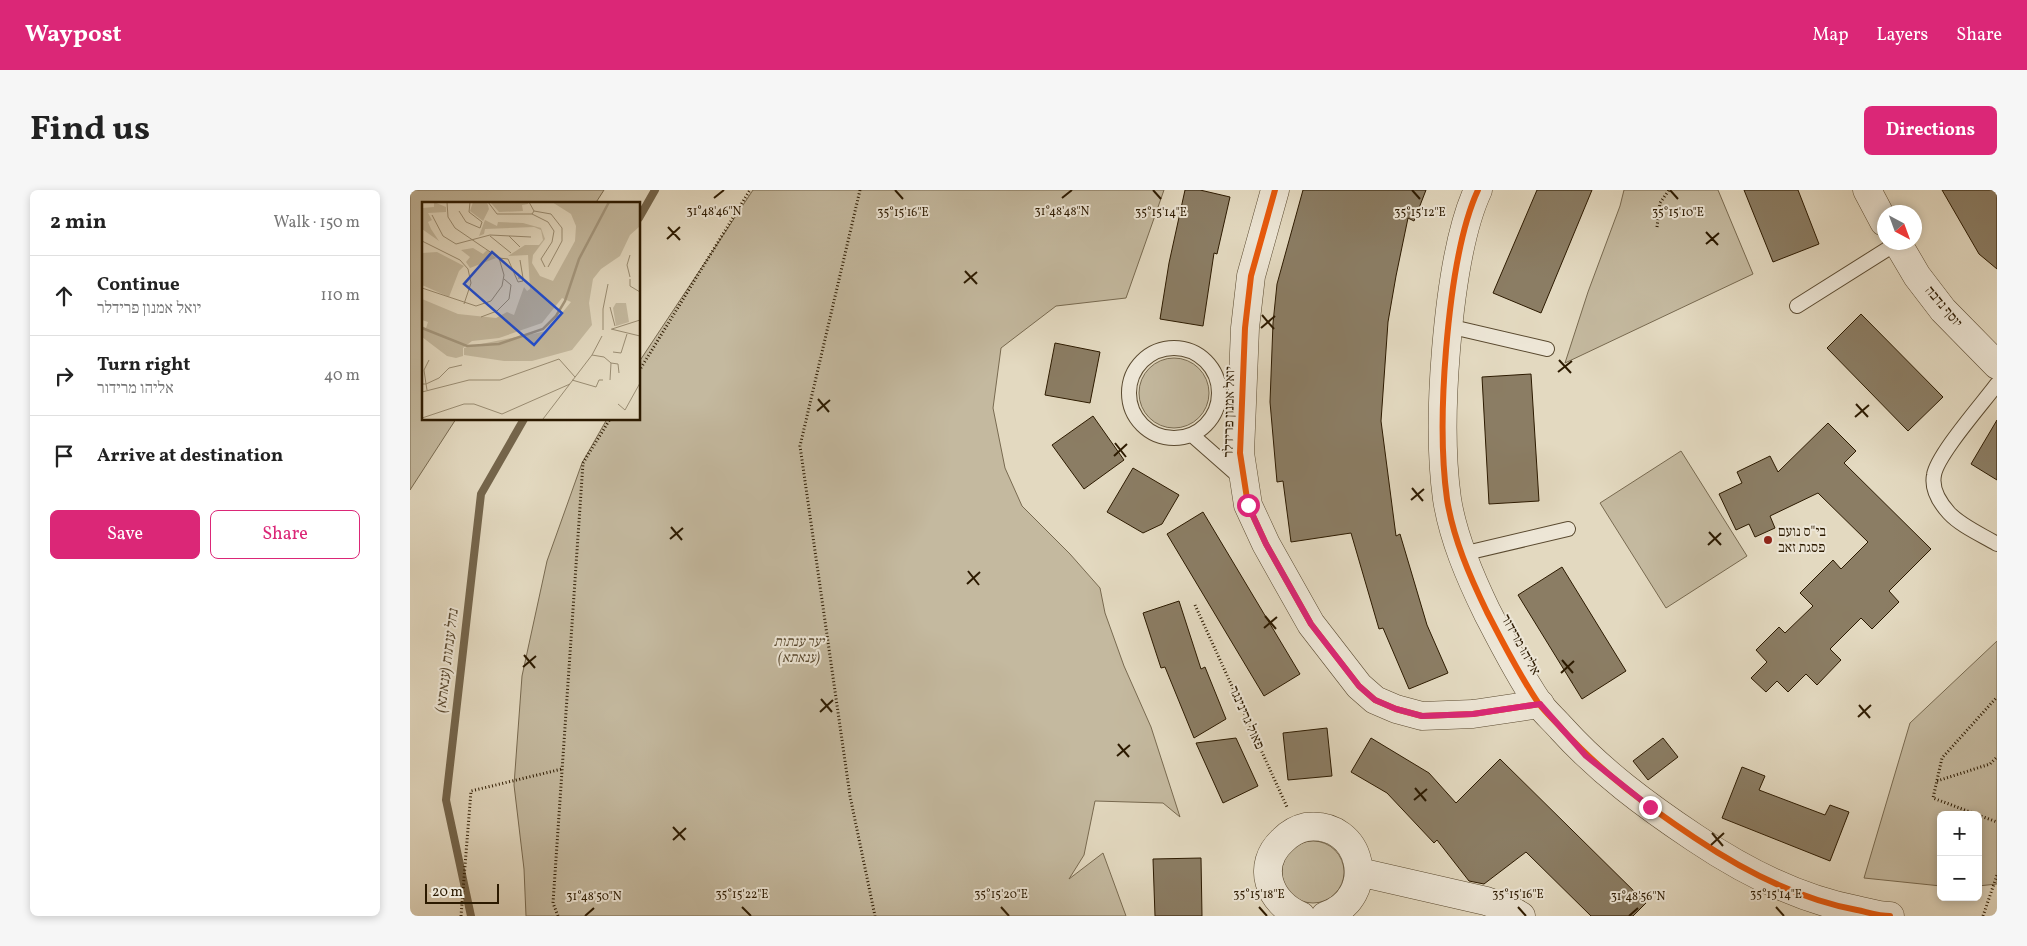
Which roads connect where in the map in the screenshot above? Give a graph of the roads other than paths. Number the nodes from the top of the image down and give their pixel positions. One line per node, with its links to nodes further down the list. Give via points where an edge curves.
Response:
1 (1275, 190): 13 (street, יואל אמנון פרידלר, via 1252,276 1245,328 1240,453)
2 (1478, 190): 8 (street, אליהו מרידור, via 1471,204 1456,267)
3 (1867, 190): 4 (street)
4 (1877, 209)
5 (1886, 250): 7 (lane)
6 (1901, 250): 10 (street, יוסף נדבה, via 1943,310)
7 (1797, 306)
8 (1448, 326): 9 (lane); 16 (street, אליהו מרידור, via 1443,394 1444,460 1448,500)
9 (1547, 349)
10 (1997, 365)
11 (1997, 384): 15 (lane, via 1941,458 1934,475 1934,490 1951,515)
12 (1192, 435): 12 (lane, via 1204,428 1214,416 1219,400 1219,385 1211,366 1200,355 1185,349 1169,348 1154,352 1136,368 1130,383 1130,404 1136,418 1147,430 1161,437); 13 (lane)
13 (1245, 481): 17 (street, יואל אמנון פרידלר, via 1248,505 1266,544 1311,624 1359,686 1375,700 1422,716 1473,714)
14 (1568, 529): 16 (lane)
15 (1997, 544)
16 (1462, 554): 17 (street, אליהו מרידור, via 1506,650)
17 (1540, 704): 19 (street, אליהו מרידור, via 1586,756 1650,807 1716,852)
18 (1359, 872): 20 (street, via 1357,857 1349,843 1335,832 1320,827 1290,833 1277,845 1270,859 1268,875 1271,890 1278,901); 21 (street, via 1349,902); 22 (street, via 1486,901)
19 (1832, 911): 23 (street, אליהו מרידור)
20 (1301, 916)
21 (1325, 916)
22 (1521, 916)
23 (1890, 916)

